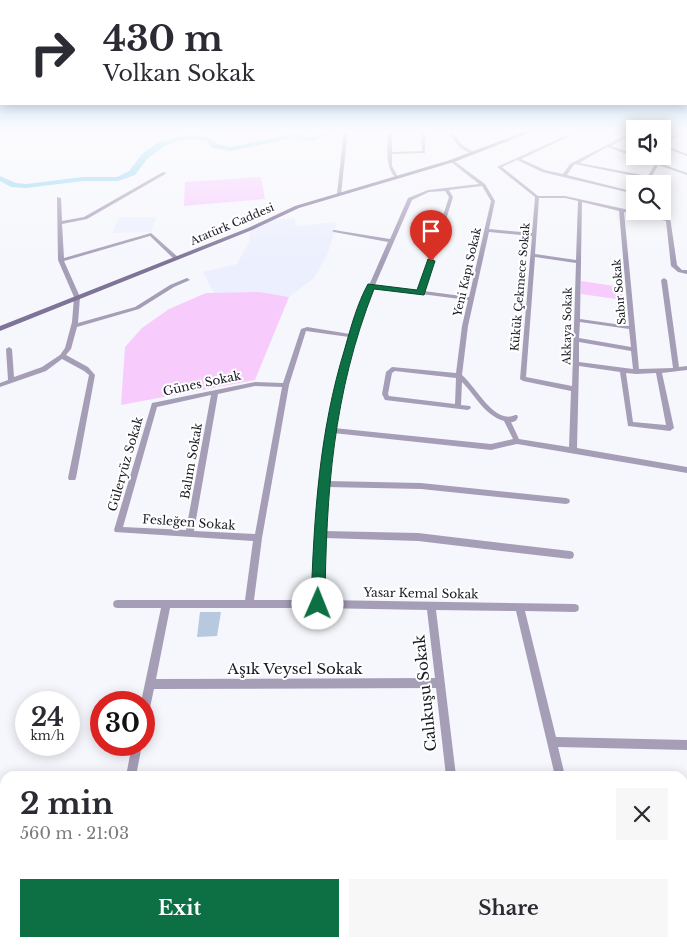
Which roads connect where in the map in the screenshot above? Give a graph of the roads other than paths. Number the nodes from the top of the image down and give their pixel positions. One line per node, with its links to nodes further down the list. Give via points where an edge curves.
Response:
1 (163, 174): 22 (street, via 85,218)
2 (341, 174): 15 (street)
3 (394, 174): 11 (street)
4 (406, 174): 11 (main road, Atatürk Caddesi)
5 (469, 174): 12 (street)
6 (508, 174): 16 (street)
7 (557, 174): 10 (street)
8 (630, 174): 9 (street, via 649,178)
9 (651, 174)
10 (564, 176): 14 (street)
11 (396, 177): 15 (main road, Atatürk Caddesi)
12 (483, 185): 13 (street); 23 (street, Yeni Kapı Sokak, via 493,201)
13 (446, 189): 26 (street, via 428,191 410,199); 35 (street, via 451,197)
14 (626, 191)
15 (339, 194): 28 (main road, Atatürk Caddesi, via 296,207)
16 (537, 197): 18 (street, via 565,197); 25 (street, Kükük Çekmece Sokak)
17 (59, 198): 22 (street)
18 (580, 201): 19 (street); 30 (street, Akkaya Sokak)
19 (621, 210): 20 (street); 40 (street, Sabır Sokak)
20 (626, 211)
21 (666, 220): 31 (street, via 674,266)
22 (61, 223): 29 (street)
23 (488, 230): 25 (street); 37 (street, Yeni Kapı Sokak)
24 (334, 231): 26 (street)
25 (534, 235): 27 (street, Kükük Çekmece Sokak)
26 (390, 241): 34 (street)
27 (532, 256): 30 (street); 57 (street, Kükük Çekmece Sokak, via 523,379)
28 (176, 258): 29 (street, via 151,234); 36 (main road, Atatürk Caddesi)
29 (61, 260): 36 (street)
30 (578, 262): 38 (street, Akkaya Sokak)
31 (687, 272)
32 (187, 280): 39 (street, via 137,308)
33 (664, 280): 49 (street)
34 (371, 286): 35 (street); 42 (street)
35 (421, 293): 37 (street)
36 (77, 297): 39 (street); 41 (main road, Atatürk Caddesi)
37 (471, 300): 53 (street, Yeni Kapı Sokak)
38 (577, 320): 40 (street); 43 (street, Akkaya Sokak)
39 (74, 326): 46 (street, via 68,349)
40 (632, 328): 45 (street, Sabır Sokak)
41 (0, 329)
42 (353, 336): 56 (street, via 303,330); 64 (street)
43 (577, 340): 45 (street); 47 (street, Akkaya Sokak)
44 (9, 349): 54 (street)
45 (634, 350): 51 (street, Sabır Sokak)
46 (62, 356): 54 (street, via 44,369); 68 (street, via 92,375)
47 (577, 364): 50 (street); 57 (street, Akkaya Sokak)
48 (687, 368): 49 (street)
49 (676, 370): 52 (street)
50 (623, 372): 51 (street); 52 (street, via 630,424 670,428)
51 (636, 372): 52 (street)
52 (659, 372)
53 (459, 376): 60 (street, Yeni Kapı Sokak); 60 (street, via 390,370 385,394 387,398); 63 (street, via 493,414)
54 (11, 380): 55 (street)
55 (0, 385)
56 (286, 385): 58 (street, Günes Sokak, via 255,384); 74 (street)
57 (575, 389): 66 (street, Akkaya Sokak)
58 (215, 392): 59 (street, Günes Sokak); 72 (street, Balım Sokak)
59 (154, 405): 71 (street, Güleryüz Sokak)
60 (458, 406): 61 (street)
61 (468, 408)
62 (515, 417): 63 (street)
63 (506, 419): 65 (street)
64 (330, 430): 65 (street, via 491,447); 69 (street)
65 (518, 442): 66 (street)
66 (573, 451): 67 (street)
67 (687, 470)
68 (72, 478)
69 (324, 484): 70 (street, via 421,486); 73 (street)
70 (566, 501)
71 (118, 530): 72 (street, Fesleğen Sokak)
72 (189, 534): 74 (street, Fesleğen Sokak)
73 (320, 534): 75 (street, via 418,537); 78 (street)
74 (258, 538): 77 (street)
75 (570, 555)
76 (117, 604): 79 (street, Yasar Kemal Sokak)
77 (249, 604): 78 (street, Yasar Kemal Sokak); 79 (street, Yasar Kemal Sokak)
78 (318, 604): 80 (street, Yasar Kemal Sokak)
79 (166, 605): 84 (street)
80 (431, 606): 81 (street, Yasar Kemal Sokak); 83 (street, Calıkuşu Sokak)
81 (519, 607): 82 (street, Yasar Kemal Sokak); 86 (street)
82 (576, 608)
83 (440, 683): 84 (street, Aşık Veysel Sokak); 90 (street, Calıkuşu Sokak)
84 (149, 684): 85 (street)
85 (148, 691)
86 (552, 742): 87 (street); 91 (street)
87 (687, 745)
88 (135, 756): 89 (street)
89 (132, 771)
90 (450, 771)
91 (559, 771)

